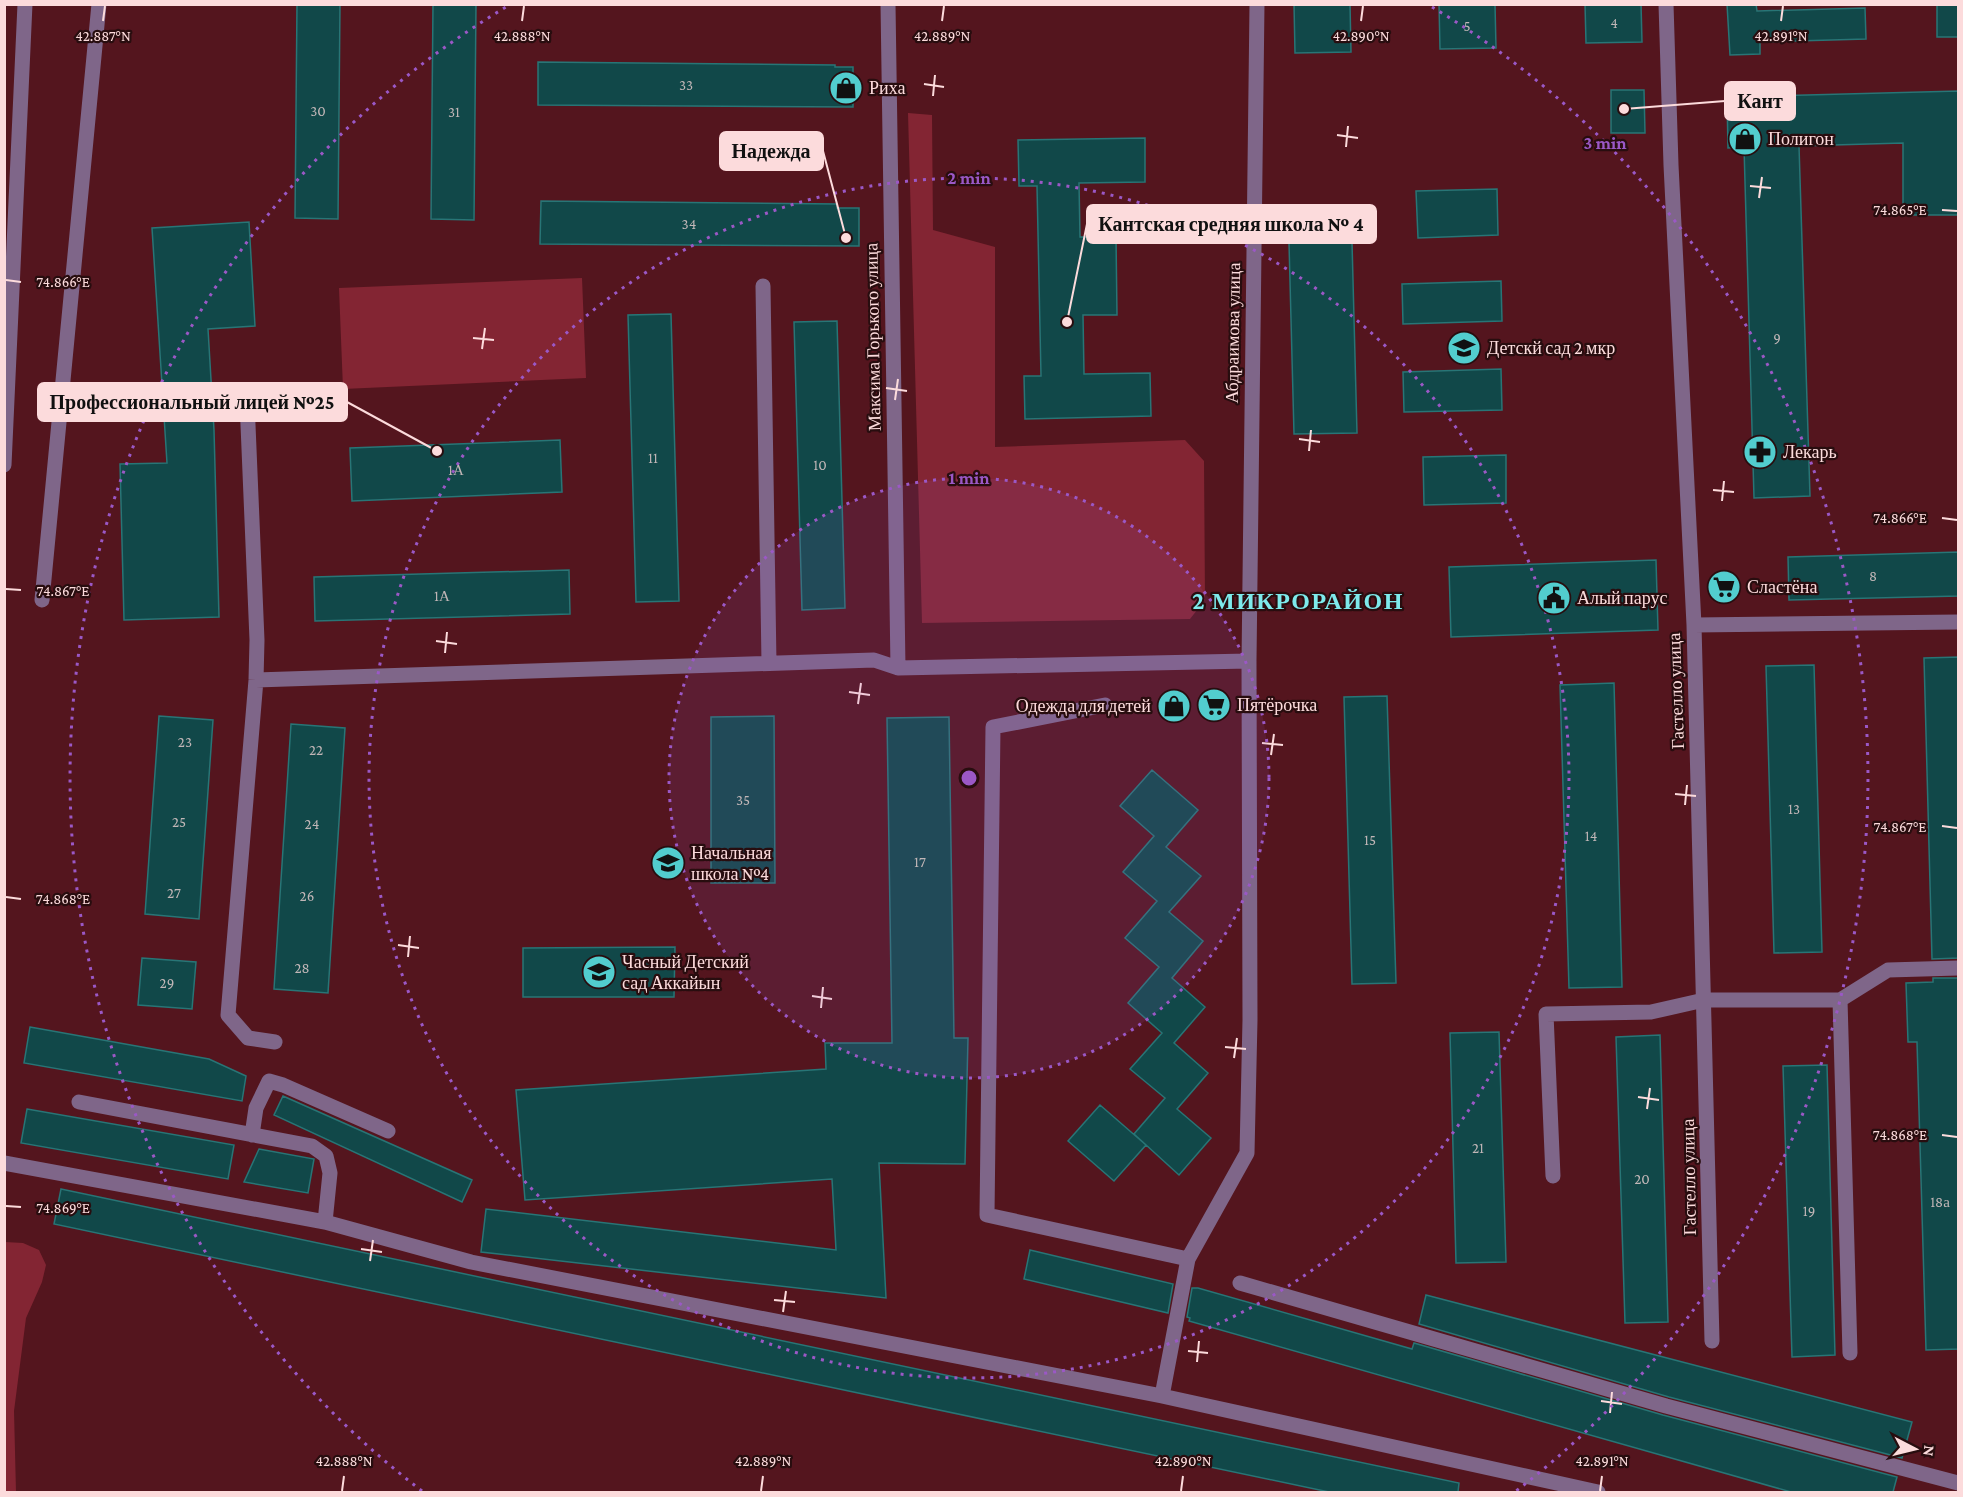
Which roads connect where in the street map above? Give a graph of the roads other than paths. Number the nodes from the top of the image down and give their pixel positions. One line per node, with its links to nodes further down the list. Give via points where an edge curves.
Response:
1 (25, 4): 8 (street)
2 (99, 4): 9 (street)
3 (888, 4): 14 (street, Максима Горького улица)
4 (1257, 4): 12 (street, Абдраимова улица)
5 (1666, 4): 11 (street, Гастелло улица)
6 (762, 286): 13 (street)
7 (247, 400): 15 (street)
8 (4, 465)
9 (42, 600)
10 (1959, 622): 11 (street)
11 (1694, 625): 18 (street, Гастелло улица)
12 (1249, 661): 14 (street); 27 (street, Абдраимова улица, via 1247,1153)
13 (769, 663): 14 (street, via 874,660); 15 (street)
14 (898, 668)
15 (256, 680): 20 (street, via 228,1015 248,1038)
16 (1106, 705): 27 (street, via 993,728 987,1215)
17 (1959, 968): 19 (street, via 1888,970)
18 (1704, 1000): 19 (street); 25 (street, via 1651,1012 1546,1014); 29 (street, Гастелло улица)
19 (1840, 1000): 30 (street)
20 (275, 1042)
21 (79, 1102): 23 (street)
22 (388, 1131): 23 (street, via 269,1081 256,1108)
23 (252, 1135): 26 (street, via 312,1146 326,1156 330,1173)
24 (4, 1162): 26 (street)
25 (1553, 1176)
26 (325, 1222): 31 (street, via 471,1262)
27 (1188, 1259): 31 (street, Абдраимова улица)
28 (1240, 1283): 32 (street, via 1666,1406)
29 (1712, 1341)
30 (1850, 1353)
31 (1162, 1396): 33 (street)
32 (1959, 1484)
33 (1599, 1492)

